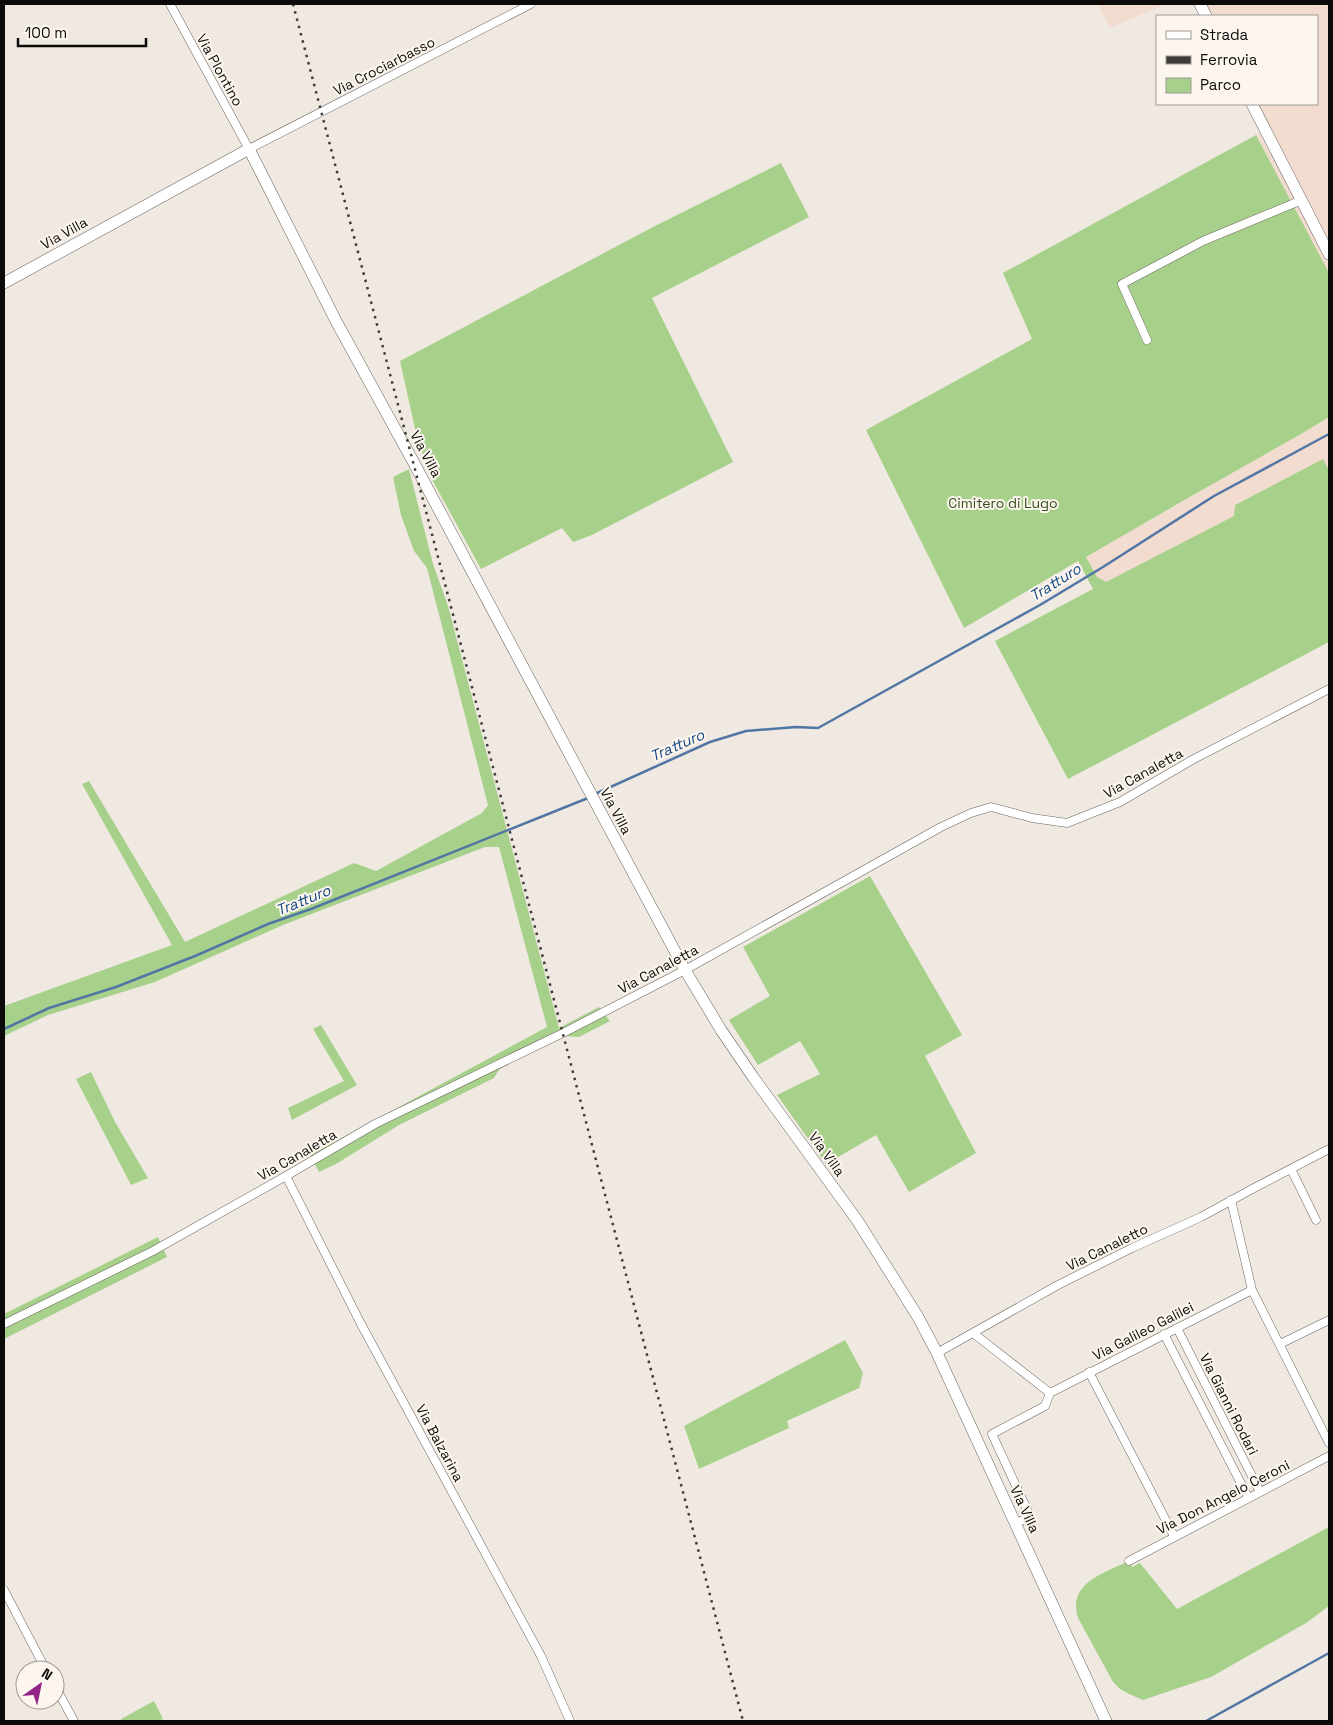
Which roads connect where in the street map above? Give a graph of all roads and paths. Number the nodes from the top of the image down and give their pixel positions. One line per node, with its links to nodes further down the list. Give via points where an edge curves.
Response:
1 (170, 4): 4 (street, Via Plontino)
2 (531, 4): 4 (street, Via Crociarbasso)
3 (1253, 105): 5 (street)
4 (249, 149): 7 (street, Via Villa); 10 (street, Via Villa, via 336,321)
5 (1302, 200): 6 (street); 8 (street, via 1203,241 1122,284)
6 (1329, 254)
7 (4, 283)
8 (1148, 340)
9 (1329, 689): 10 (street, Via Canaletta, via 1192,760 1120,802 1066,823 991,807 971,812)
10 (684, 970): 13 (street, Via Canaletta, via 563,1033 374,1124); 23 (street, Via Villa, via 753,1077 857,1220)
11 (1329, 1149): 12 (street, Via Canaletto)
12 (1291, 1169): 14 (street, Via Canaletto); 15 (street)
13 (286, 1176): 18 (street, Via Canaletta, via 153,1251); 37 (street, Via Balzarina, via 541,1656)
14 (1231, 1200): 16 (street); 20 (street, Via Canaletto, via 1058,1285)
15 (1316, 1220)
16 (1252, 1290): 19 (street, Via Galileo Galilei); 22 (street)
17 (1329, 1320): 22 (street)
18 (4, 1324)
19 (1177, 1328): 21 (street, Via Galileo Galilei); 28 (street, Via Gianni Rodari)
20 (974, 1333): 23 (street, Via Canaletto); 25 (street)
21 (1164, 1334): 24 (street, Via Galileo Galilei); 29 (street, Via Gianni Rodari)
22 (1280, 1344): 26 (street)
23 (937, 1353): 30 (street, Via Villa)
24 (1090, 1372): 25 (street, Via Galileo Galilei); 31 (street)
25 (1050, 1392): 30 (street, via 1045,1406 992,1434 1030,1516)
26 (1329, 1443)
27 (1329, 1456): 28 (street, Via Don Angelo Ceroni)
28 (1260, 1492): 29 (street, Via Don Angelo Ceroni)
29 (1248, 1497): 31 (street, Via Don Angelo Ceroni)
30 (1015, 1524): 38 (street, Via Villa)
31 (1174, 1536): 32 (street, Via Don Angelo Ceroni)
32 (1129, 1560)
33 (4, 1590): 34 (street)
34 (41, 1660)
35 (65, 1704): 36 (street)
36 (74, 1721)
37 (570, 1721)
38 (1106, 1721)

